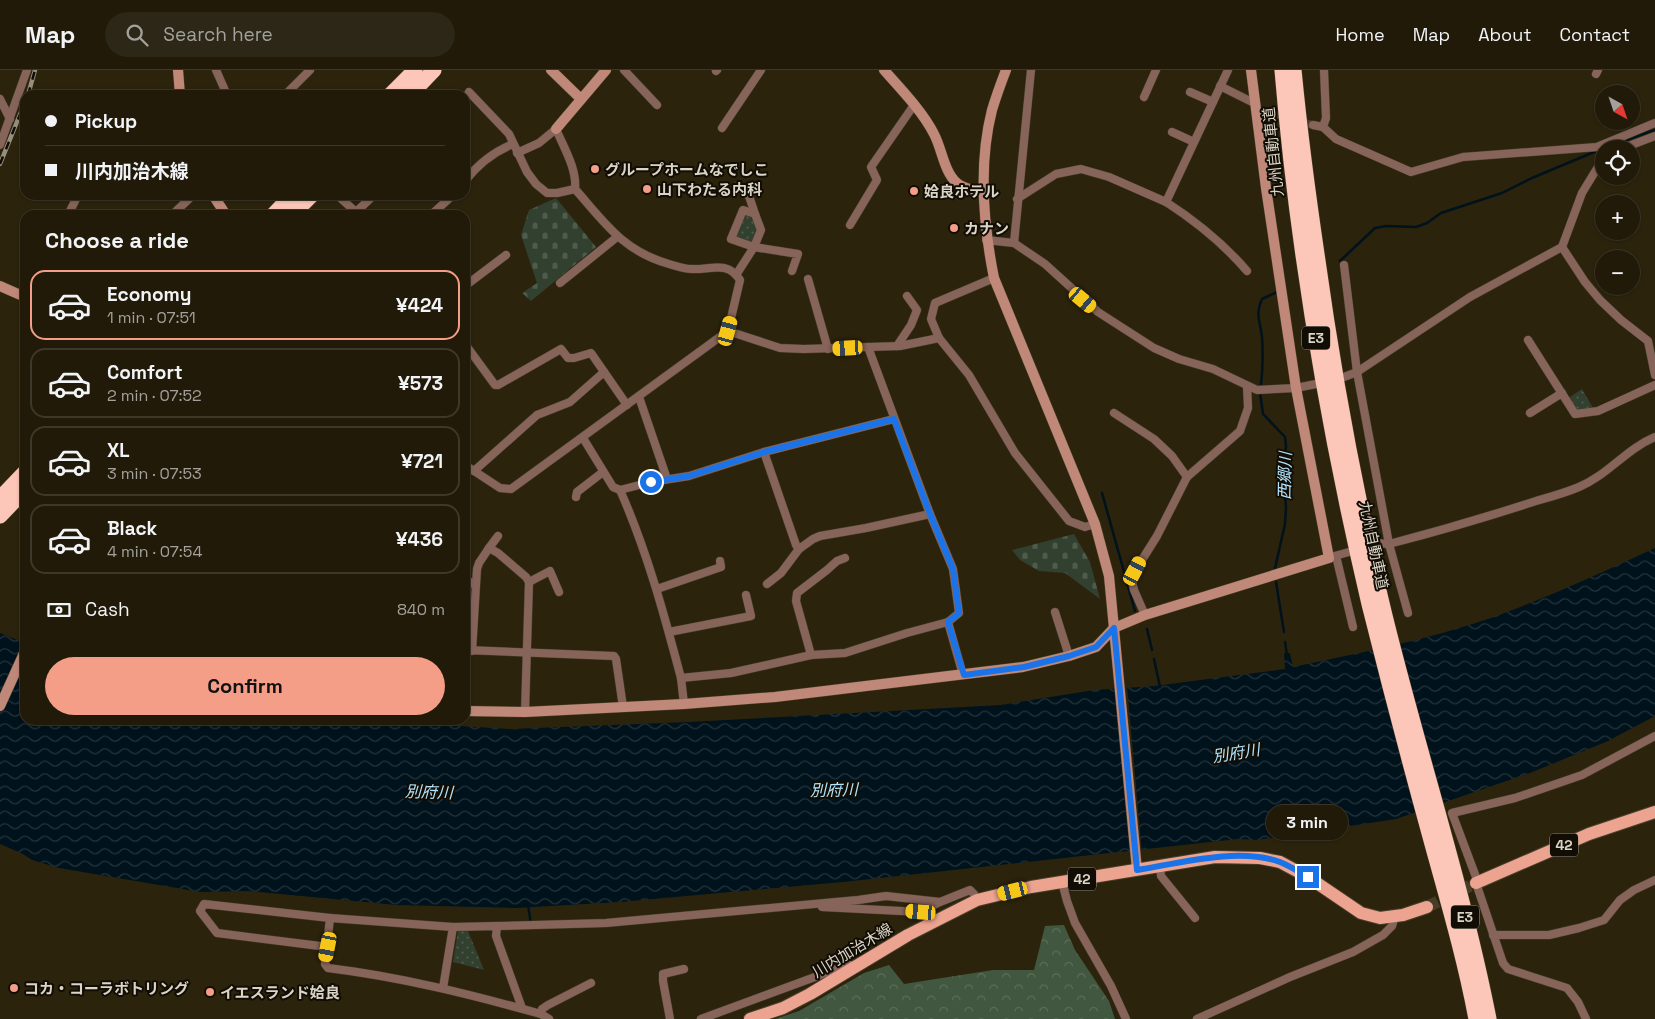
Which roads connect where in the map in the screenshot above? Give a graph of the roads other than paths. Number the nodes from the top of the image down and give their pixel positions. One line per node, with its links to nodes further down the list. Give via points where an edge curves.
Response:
1 (27, 70): 22 (street)
2 (178, 70): 23 (street)
3 (216, 70): 24 (street)
4 (310, 70): 25 (street)
5 (415, 70): 26 (highway)
6 (434, 70): 27 (highway)
7 (551, 70): 32 (street)
8 (606, 70): 32 (street)
9 (624, 70): 34 (street)
10 (760, 70): 42 (street)
11 (884, 70): 35 (street)
12 (1006, 70): 55 (street, via 992,111)
13 (1031, 70): 56 (street)
14 (1156, 70): 30 (street)
15 (1228, 70): 20 (street)
16 (1252, 70): 36 (street)
17 (1282, 70): 142 (highway, 九州自動車道 / E3, via 1294,188 1315,330 1337,455)
18 (1294, 70): 142 (highway, 九州自動車道 / E3, via 1327,328)
19 (1324, 70): 41 (street, via 1326,118)
20 (1220, 86): 33 (street); 36 (street)
21 (20, 90): 38 (street)
22 (20, 90)
23 (180, 90)
24 (225, 90)
25 (289, 90)
26 (395, 90)
27 (415, 90)
28 (1190, 92): 33 (street)
29 (470, 93): 48 (street, via 509,134)
30 (1144, 96)
31 (0, 99): 38 (street)
32 (581, 99): 43 (street)
33 (1213, 102): 46 (street)
34 (657, 104)
35 (914, 104): 55 (street, via 934,133 951,175 967,188); 71 (street, via 870,167 877,180)
36 (1256, 109): 37 (street); 103 (street)
37 (1271, 115)
38 (10, 119): 49 (street)
39 (1655, 123): 41 (street, via 1598,147 1463,157 1411,172 1336,139)
40 (1313, 125): 41 (street)
41 (1323, 127)
42 (722, 128)
43 (556, 129): 50 (street, via 539,143); 54 (street, via 573,170)
44 (1172, 132): 46 (street)
45 (1654, 138): 47 (street)
46 (1194, 142): 63 (street)
47 (1640, 143)
48 (512, 144): 50 (street); 52 (street, via 498,150)
49 (0, 146)
50 (517, 153): 54 (street, via 536,184 547,192)
51 (1595, 172): 76 (street, via 1582,193)
52 (470, 175)
53 (736, 187): 70 (street, via 749,196)
54 (575, 189): 72 (street)
55 (983, 192): 73 (street)
56 (1017, 199): 63 (street, via 1056,174 1081,169 1109,177); 74 (street)
57 (184, 200): 64 (street)
58 (287, 200): 65 (highway)
59 (307, 200): 66 (highway)
60 (343, 200): 67 (street)
61 (369, 200): 68 (street)
62 (448, 200): 69 (street)
63 (1166, 202): 80 (street, via 1210,233)
64 (176, 210)
65 (278, 210)
66 (297, 210)
67 (354, 210)
68 (360, 210)
69 (436, 210)
70 (755, 214): 75 (street, via 761,230); 75 (street, via 743,210 731,239)
71 (850, 225)
72 (617, 237): 81 (street, via 629,247 665,262 690,269 727,268); 85 (street)
73 (986, 240): 74 (street); 82 (street)
74 (1014, 243): 102 (street, via 1045,264 1098,312 1154,348 1213,369)
75 (754, 247): 79 (street, via 798,254); 81 (street)
76 (1562, 248): 97 (street, via 1470,297); 98 (street, via 1600,300 1648,341)
77 (506, 255): 84 (street)
78 (1344, 265): 97 (street)
79 (792, 271)
80 (1247, 271)
81 (736, 275): 89 (street, via 740,280)
82 (994, 278): 90 (street, via 936,303 931,319); 125 (street)
83 (808, 279): 94 (street)
84 (470, 282)
85 (560, 283)
86 (0, 286): 87 (street)
87 (20, 295)
88 (907, 296): 92 (street, via 918,310)
89 (728, 331): 94 (street, via 780,348); 105 (street)
90 (939, 338): 92 (street); 125 (street, via 969,375 1015,453 1069,521 1084,527)
91 (1528, 340): 104 (street)
92 (897, 346): 93 (street)
93 (868, 347): 94 (street); 109 (street)
94 (828, 349)
95 (470, 351): 96 (street, via 495,385 560,349 568,358 591,353)
96 (604, 372): 106 (street); 114 (street, via 570,402 537,416)
97 (1357, 372): 99 (street); 128 (street)
98 (1655, 375)
99 (1344, 377)
100 (1316, 384): 103 (street)
101 (1655, 385): 104 (street, via 1598,410 1575,414)
102 (1247, 386): 103 (street, via 1257,390); 117 (street, via 1248,408 1240,431)
103 (1296, 388): 132 (street)
104 (1562, 393): 108 (street)
105 (639, 397): 106 (street); 118 (street)
106 (627, 406): 111 (street)
107 (1114, 413): 117 (street, via 1154,439)
108 (1530, 413)
109 (894, 419): 112 (street); 123 (street)
110 (1655, 437): 128 (street, via 1620,458 1599,478 1579,487 1486,518)
111 (583, 438): 114 (street, via 511,489 500,488); 115 (street)
112 (764, 452): 118 (street); 130 (street)
113 (470, 468): 114 (street)
114 (474, 471)
115 (603, 472): 119 (street, via 613,487); 121 (street, via 577,492)
116 (20, 477): 122 (highway)
117 (1187, 477): 145 (street, via 1135,571 1134,590)
118 (667, 480): 119 (street)
119 (620, 490): 139 (street)
120 (20, 495): 124 (highway)
121 (576, 497)
122 (0, 498)
123 (930, 514): 130 (street, via 820,536); 146 (street, via 953,569 959,613)
124 (0, 516)
125 (1095, 524): 148 (street, via 1109,576)
126 (498, 536): 129 (street)
127 (1375, 543): 128 (street)
128 (1390, 544): 144 (street)
129 (489, 548): 136 (street); 138 (street, via 479,562)
130 (799, 549): 137 (street, via 781,574)
131 (1349, 552): 132 (street)
132 (1332, 557): 145 (street); 147 (street)
133 (845, 558): 153 (street, via 797,593 796,601)
134 (720, 561): 139 (street, via 721,567)
135 (470, 582): 138 (street)
136 (529, 582): 140 (street, via 550,571); 152 (street)
137 (768, 584)
138 (476, 585): 150 (street)
139 (657, 589): 149 (street)
140 (559, 592)
141 (746, 595): 149 (street, via 751,616)
142 (1375, 601): 165 (highway, 九州自動車道 / E3)
143 (1055, 612): 154 (street)
144 (1408, 613)
145 (1145, 615): 148 (street)
146 (948, 622): 153 (street, via 845,653); 156 (street)
147 (1354, 627)
148 (1114, 628): 154 (street, via 1096,647); 166 (street)
149 (669, 632): 157 (street)
150 (470, 634)
151 (470, 651): 152 (street)
152 (527, 654): 160 (street, via 614,656); 162 (street)
153 (811, 655): 157 (street, via 731,673)
154 (1069, 656): 156 (street, via 1024,667)
155 (20, 662): 159 (street)
156 (964, 675): 158 (street)
157 (681, 678): 158 (street)
158 (684, 704): 160 (street)
159 (0, 706)
160 (623, 707): 162 (street)
161 (470, 711): 162 (street)
162 (525, 712)
163 (1655, 736): 170 (street, via 1582,774 1514,798 1452,812)
164 (1655, 812): 170 (main road, 42, via 1589,834)
165 (1431, 817): 194 (highway, 九州自動車道 / E3); 195 (highway, 九州自動車道 / E3, via 1461,902)
166 (1137, 866): 167 (main road, 川内加治木線 / 42); 169 (main road, 川内加治木線 / 42)
167 (1160, 867): 175 (main road, 川内加治木線 / 42, via 1215,857 1280,862 1361,913 1380,918); 177 (street, via 1161,876)
168 (1655, 880): 180 (street, via 1627,895 1604,920 1549,935)
169 (1062, 882): 171 (main road, 川内加治木線 / 42); 192 (street, via 1075,923 1112,986)
170 (1476, 883): 180 (street)
171 (977, 900): 172 (street, via 970,890); 182 (main road, 川内加治木線 / 42, via 908,935)
172 (940, 902): 174 (street, via 921,912 818,907); 178 (street, via 886,896 606,923)
173 (1427, 906): 175 (main road, 川内加治木線 / 42)
174 (796, 910)
175 (1395, 916): 193 (street, via 1392,926 1383,935 1353,952)
176 (330, 918): 179 (street); 181 (street); 181 (street, via 204,904 200,911 217,932)
177 (1195, 918)
178 (496, 926): 179 (street); 186 (street, via 496,936)
179 (453, 927): 185 (street)
180 (1493, 935): 196 (street, via 1508,969 1567,988)
181 (328, 947): 185 (street, via 325,964 328,968)
182 (856, 968): 190 (street, via 850,965 842,967); 191 (main road, 川内加治木線 / 42, via 790,1004)
183 (684, 969): 189 (street, via 663,974)
184 (591, 983): 187 (street, via 548,1005)
185 (443, 988): 186 (street)
186 (522, 1008): 187 (street)
187 (541, 1014): 188 (street)
188 (549, 1019)
189 (670, 1019)
190 (701, 1019)
191 (750, 1019)
192 (1126, 1019)
193 (1197, 1019)
194 (1476, 1019)
195 (1489, 1019)
196 (1586, 1019)

